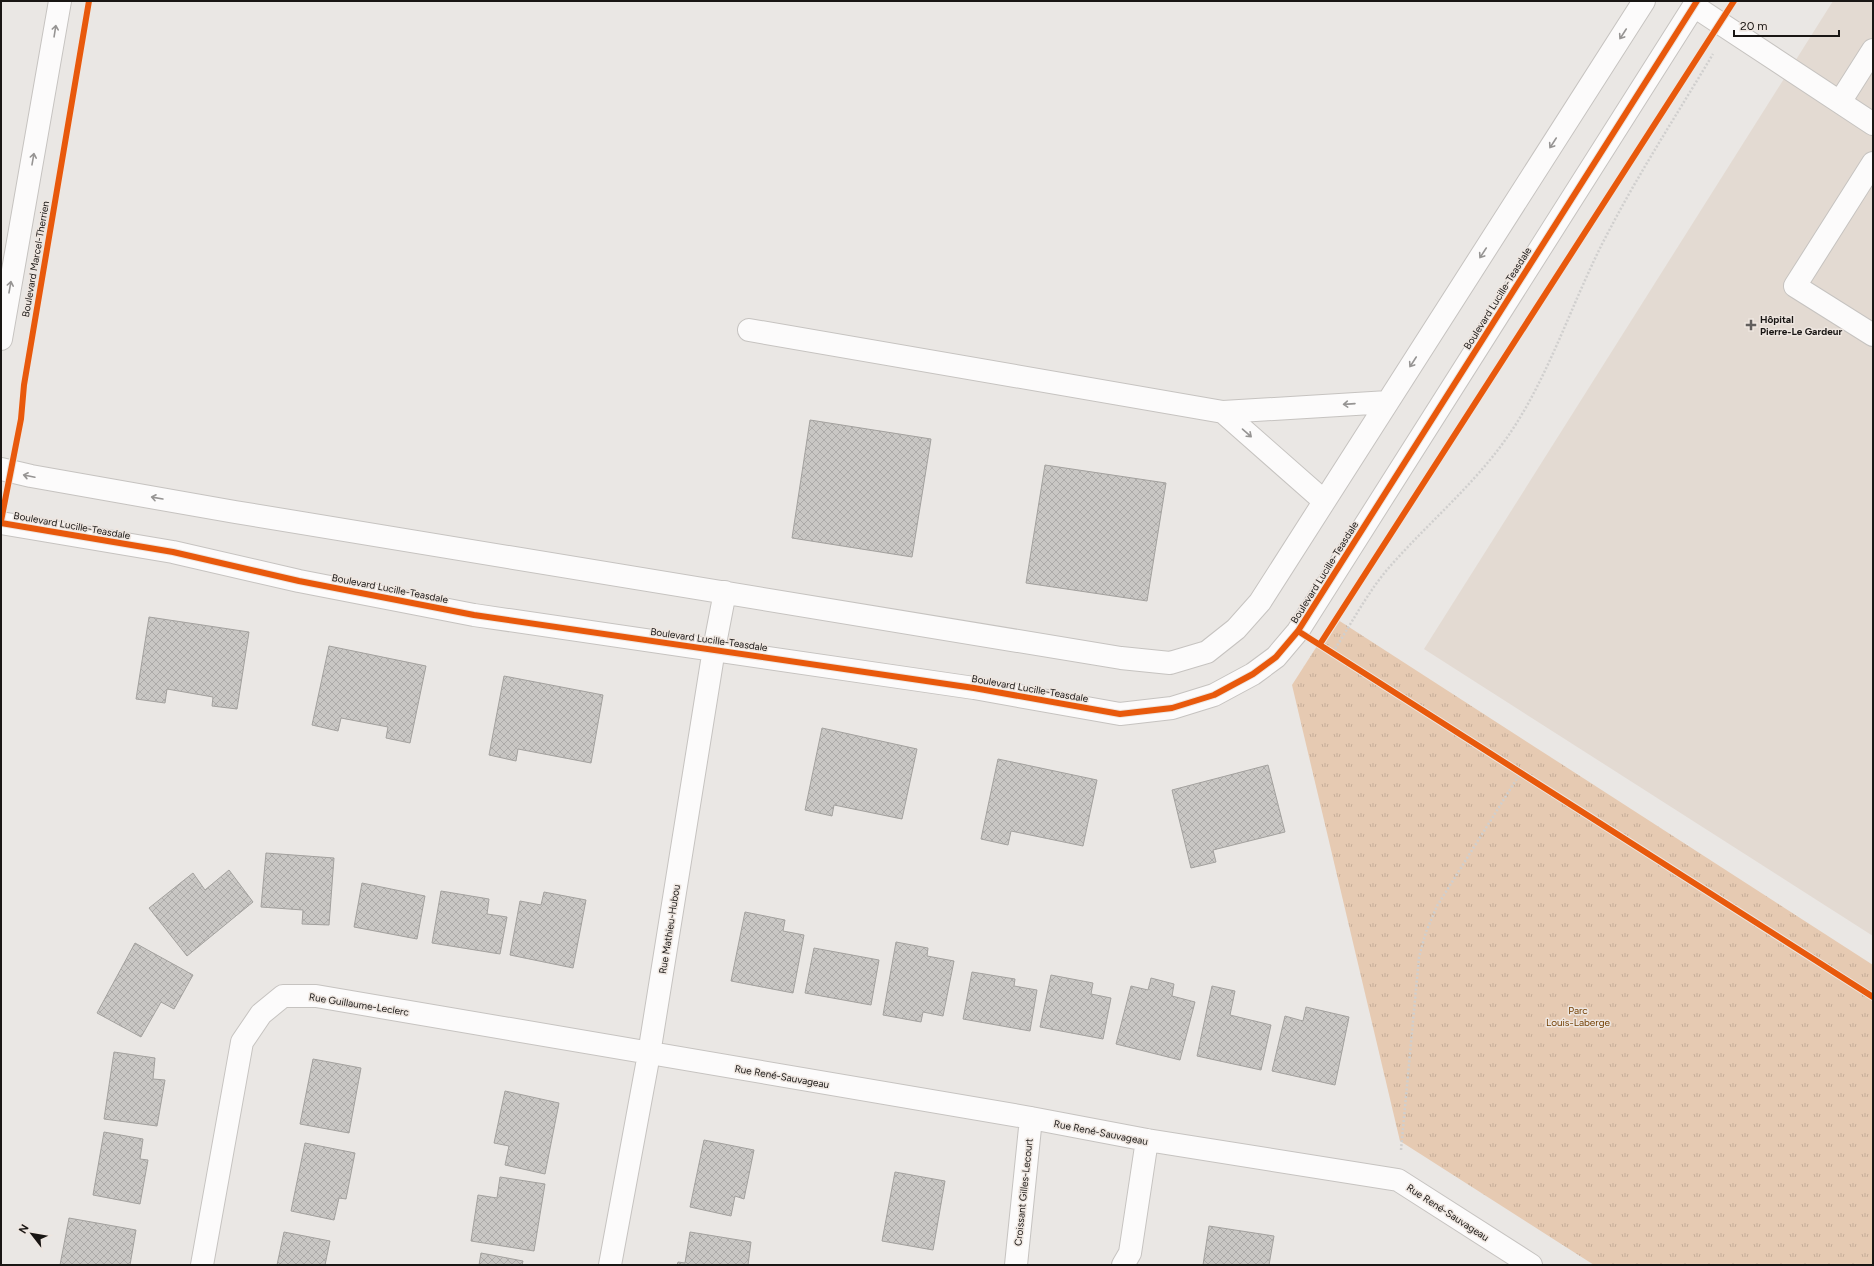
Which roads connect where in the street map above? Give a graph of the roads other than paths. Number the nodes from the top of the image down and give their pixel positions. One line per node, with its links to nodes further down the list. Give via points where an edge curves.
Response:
1 (60, 1): 10 (street, Boulevard Marcel-Therrien, one-way to 1)
2 (1644, 1): 11 (street, one-way to 11)
3 (1695, 3): 5 (street, via 1728,29); 17 (street, Boulevard Lucille-Teasdale, via 1298,631 1276,657 1253,674 1214,694 1172,708 1120,714 974,688)
4 (1873, 50): 5 (street)
5 (1840, 102): 6 (street)
6 (1873, 124)
7 (1873, 163): 9 (street, via 1795,286)
8 (750, 330): 12 (street)
9 (1873, 335)
10 (1, 340)
11 (1388, 402): 12 (street, one-way to 12); 14 (street)
12 (1223, 412): 14 (street, one-way to 14)
13 (1, 469): 16 (street, one-way to 13, via 235,512)
14 (1324, 501): 16 (street, via 1260,602 1236,629 1207,652 1170,663 1121,658)
15 (1, 523): 17 (street, Boulevard Lucille-Teasdale, via 173,552 299,581 474,615)
16 (724, 592): 17 (street, Rue Mathieu-Hubou)
17 (714, 649): 18 (street, Rue Mathieu-Hubou)
18 (649, 1054): 19 (street, Rue René-Sauvageau); 21 (street, Rue Guillaume-Leclerc, via 316,996 283,996 260,1014 242,1042); 22 (street, Rue Mathieu-Hubou)
19 (1031, 1118): 20 (street, Rue René-Sauvageau); 23 (street, Croissant Gilles-Lecourt)
20 (1147, 1140): 24 (street, via 1130,1253); 25 (street, Rue René-Sauvageau, via 1398,1180)
21 (202, 1265)
22 (610, 1265)
23 (1016, 1265)
24 (1123, 1265)
25 (1531, 1265)

